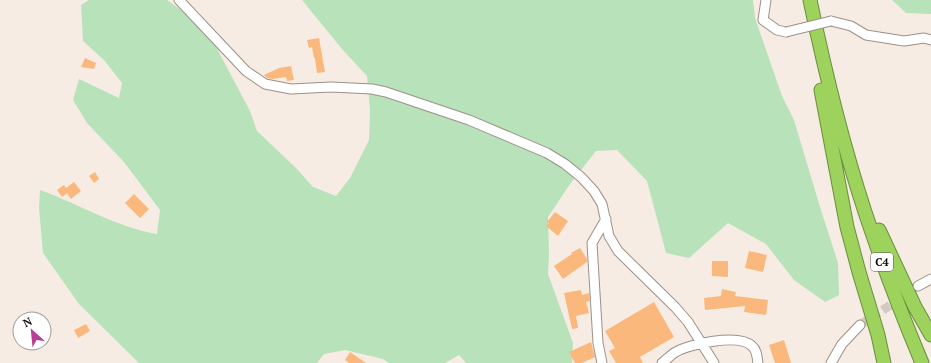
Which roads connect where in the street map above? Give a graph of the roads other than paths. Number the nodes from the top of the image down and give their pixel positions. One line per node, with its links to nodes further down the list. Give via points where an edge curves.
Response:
1 (179, 0): 7 (street, via 246,71 266,84 291,89 372,89 469,120 547,153 565,164 594,191 602,204)
2 (766, 0): 5 (street, bridge, via 763,20 777,30 786,32 831,22 851,26 866,35 904,41 924,38)
3 (802, 0): 18 (highway, via 847,227)
4 (810, 0): 6 (highway, C4)
5 (931, 40)
6 (848, 158): 11 (highway, via 896,268); 19 (highway, C4, via 880,256)
7 (606, 219): 12 (street, via 609,236 618,251 675,307); 13 (street, via 592,243 598,343)
8 (931, 279): 9 (street)
9 (918, 286)
10 (860, 325): 17 (street, via 842,344)
11 (931, 335)
12 (701, 343): 14 (street, via 675,353); 15 (street); 16 (street, via 734,340 748,343 757,354)
13 (602, 363)
14 (662, 363)
15 (714, 363)
16 (758, 363)
17 (831, 363)
18 (884, 363)
19 (922, 363)

